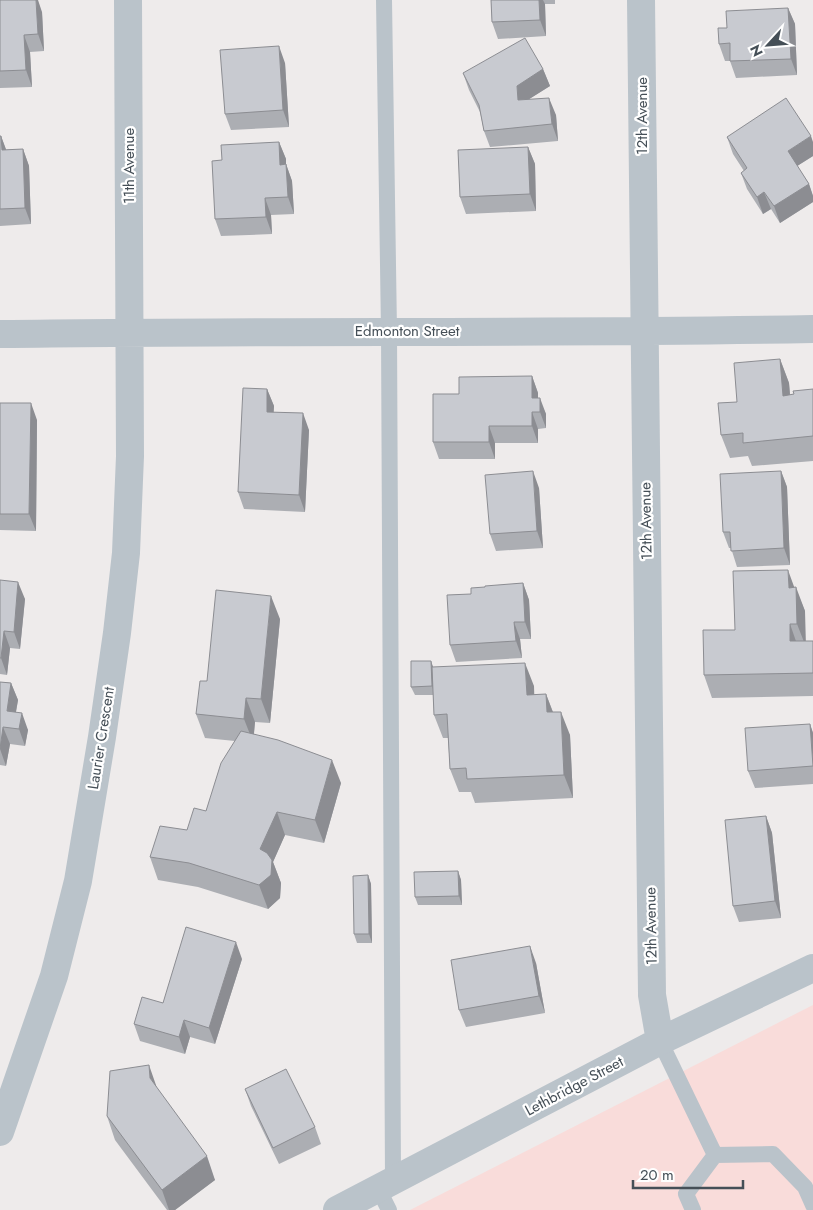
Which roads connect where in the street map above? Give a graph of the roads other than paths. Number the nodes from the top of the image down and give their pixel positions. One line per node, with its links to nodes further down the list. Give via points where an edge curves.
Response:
1 (128, 0): 6 (street, 11th Avenue)
2 (384, 0): 5 (lane)
3 (641, 0): 7 (street, 12th Avenue)
4 (813, 329): 7 (street, Edmonton Street)
5 (389, 331): 6 (street, Edmonton Street); 7 (street, Edmonton Street); 13 (lane)
6 (129, 332): 8 (street, Edmonton Street); 11 (street, Laurier Crescent, via 130,456 126,553 102,737 78,880 54,976)
7 (643, 332): 10 (street, 12th Avenue, via 652,995)
8 (0, 334)
9 (813, 968): 10 (street, Lethbridge Street)
10 (660, 1041): 12 (lane); 13 (street, Lethbridge Street)
11 (0, 1132)
12 (715, 1154): 14 (lane, via 773,1154 805,1187); 16 (lane, via 686,1194)
13 (387, 1193): 15 (street, Lethbridge Street)
14 (813, 1205)
15 (337, 1210)
16 (693, 1210)

